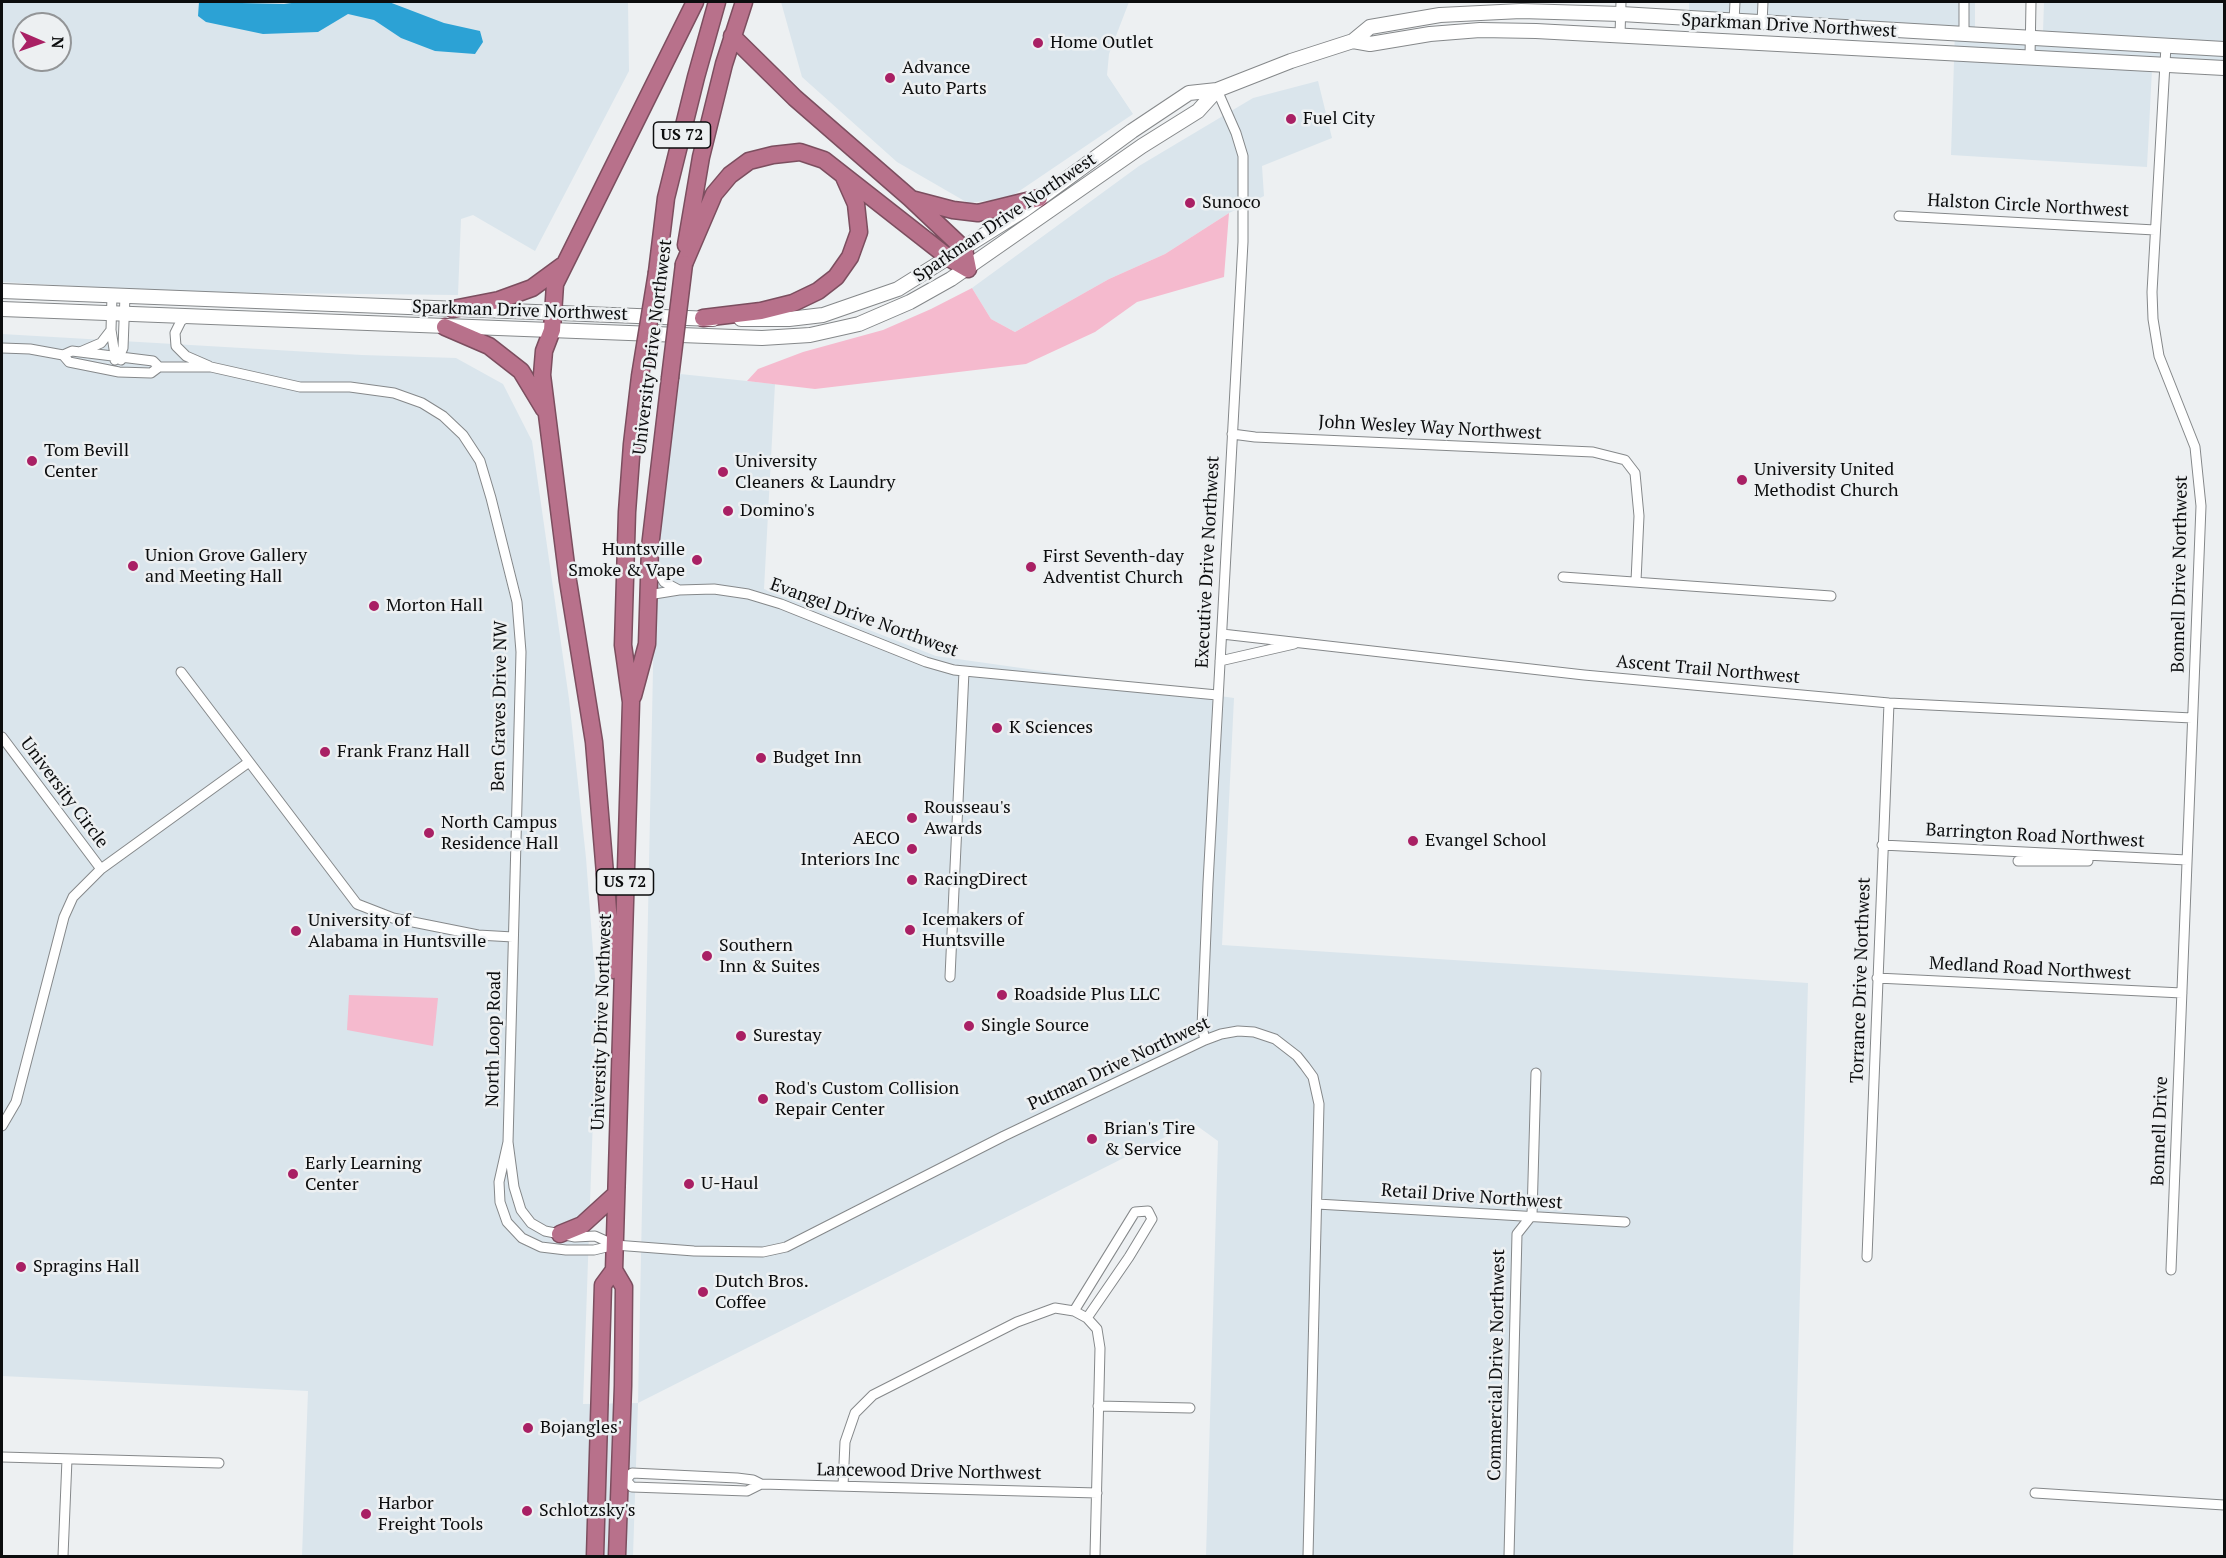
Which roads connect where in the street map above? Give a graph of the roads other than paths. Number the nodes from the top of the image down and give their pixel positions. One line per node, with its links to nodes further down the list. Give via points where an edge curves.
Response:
1 (695, 2): 29 (highway)
2 (717, 2): 53 (highway, University Drive Northwest / US 72, bridge, via 666,198)
3 (744, 2): 13 (highway, University Drive Northwest / US 72)
4 (1735, 2): 9 (street)
5 (1763, 2): 10 (street)
6 (1964, 2): 11 (street)
7 (2031, 2): 14 (street)
8 (1621, 8): 9 (main road, Sparkman Drive Northwest); 12 (street); 15 (main road, Sparkman Drive Northwest, via 1440,15 1370,27)
9 (1734, 21): 10 (main road, Sparkman Drive Northwest)
10 (1762, 23): 11 (main road, Sparkman Drive Northwest)
11 (1964, 34): 14 (main road, Sparkman Drive Northwest)
12 (1620, 35): 15 (main road, Sparkman Drive Northwest, via 1480,30 1370,44); 18 (main road, Sparkman Drive Northwest)
13 (732, 36): 23 (highway, via 795,99); 30 (highway, University Drive Northwest / US 72, via 701,157)
14 (2031, 38): 16 (main road, Sparkman Drive Northwest); 18 (street)
15 (1353, 41): 21 (main road, Sparkman Drive Northwest)
16 (2166, 46): 17 (main road, Sparkman Drive Northwest); 19 (street, Bonnell Drive Northwest)
17 (2224, 49)
18 (2030, 57): 19 (main road, Sparkman Drive Northwest)
19 (2164, 64): 20 (main road, Sparkman Drive Northwest); 26 (street, Bonnell Drive Northwest)
20 (2224, 68)
21 (1217, 90): 24 (main road, Sparkman Drive Northwest, via 1189,93); 31 (main road, Sparkman Drive Northwest, via 1198,111); 52 (street, Executive Drive Northwest, via 1243,156 1243,242)
22 (843, 176): 28 (highway); 30 (highway, via 824,160 800,152 748,161 714,194); 39 (highway, via 856,204 859,232 850,257 836,277 793,303)
23 (910, 198): 24 (highway, via 978,213); 27 (highway)
24 (1039, 198): 27 (main road, Sparkman Drive Northwest)
25 (1899, 216): 26 (street, Halston Circle Northwest)
26 (2155, 230): 68 (street, Bonnell Drive Northwest, via 2154,332 2159,356 2195,447 2200,484)
27 (964, 249): 28 (main road, Sparkman Drive Northwest); 31 (highway)
28 (949, 258): 31 (highway); 39 (main road, Sparkman Drive Northwest, via 898,289 823,315 789,319)
29 (565, 264): 35 (highway, via 532,288 499,300); 36 (highway, via 555,284)
30 (684, 264): 54 (highway, University Drive Northwest / US 72, bridge)
31 (968, 269): 42 (main road, Sparkman Drive Northwest, via 910,302 859,324 810,335 762,338)
32 (2, 291): 33 (main road, Sparkman Drive Northwest)
33 (118, 296): 35 (main road, Sparkman Drive Northwest); 37 (street)
34 (2, 309): 37 (main road, Sparkman Drive Northwest)
35 (453, 309): 36 (main road, Sparkman Drive Northwest)
36 (553, 312): 39 (main road, Sparkman Drive Northwest); 42 (highway)
37 (118, 314): 38 (main road, Sparkman Drive Northwest); 41 (street); 46 (street, via 123,348)
38 (187, 317): 40 (main road, Sparkman Drive Northwest); 47 (street, via 175,333 176,346 186,356)
39 (703, 318)
40 (445, 327): 42 (main road, Sparkman Drive Northwest); 51 (highway, via 489,346 521,372)
41 (111, 330): 44 (street, via 101,343); 46 (street)
42 (552, 330): 51 (highway, via 544,351 542,375)
43 (2, 348): 45 (street, Ben Graves Drive NW)
44 (79, 352): 45 (street, Ben Graves Drive NW); 46 (street, Ben Graves Drive NW)
45 (63, 355): 49 (street, Ben Graves Drive NW, via 69,362)
46 (118, 357): 48 (street, Ben Graves Drive NW, via 153,361); 49 (street); 50 (street)
47 (211, 367): 48 (street, Ben Graves Drive NW); 75 (street, Ben Graves Drive NW, via 300,387 350,387 394,393 443,416 463,435 480,461 517,602 521,652)
48 (159, 368): 50 (street, Ben Graves Drive NW, via 151,373)
49 (98, 369): 50 (street, Ben Graves Drive NW)
50 (132, 373)
51 (548, 415): 81 (highway, via 596,760)
52 (1232, 434): 56 (street, John Wesley Way Northwest, via 1593,452 1625,460 1635,473 1639,516); 60 (street, Executive Drive Northwest)
53 (631, 460): 58 (highway, US 72, via 638,487 635,579); 66 (highway, University Drive Northwest / US 72, via 623,645)
54 (649, 554): 57 (street, via 664,582); 58 (highway, University Drive Northwest / US 72)
55 (1563, 577): 56 (street)
56 (1636, 580): 59 (street)
57 (679, 590): 58 (street, Evangel Drive Northwest); 63 (street, Evangel Drive Northwest, via 714,589 748,594 926,662)
58 (648, 595): 66 (highway, University Drive Northwest / US 72, via 647,644)
59 (1832, 596)
60 (1222, 634): 61 (street, Ascent Trail Northwest); 62 (street, Executive Drive Northwest)
61 (1299, 642): 62 (street); 67 (street, Ascent Trail Northwest, via 1584,675)
62 (1220, 661): 65 (street, Executive Drive Northwest)
63 (964, 671): 65 (street, Evangel Drive Northwest); 76 (street)
64 (181, 672): 70 (street)
65 (1217, 695): 79 (street, Executive Drive Northwest, via 1202,1017)
66 (631, 702): 81 (highway, University Drive Northwest / US 72)
67 (1888, 703): 68 (street, Ascent Trail Northwest); 71 (street, Torrance Drive Northwest)
68 (2192, 718): 72 (street, Bonnell Drive Northwest)
69 (2, 737): 74 (street, University Circle)
70 (249, 762): 74 (street); 75 (street, via 357,904 393,918 478,935)
71 (1882, 845): 72 (street, Barrington Road Northwest); 77 (street, Torrance Drive Northwest)
72 (2187, 860): 73 (street); 78 (street, Bonnell Drive Northwest)
73 (2018, 861)
74 (102, 868): 82 (street, via 67,908 25,1073 16,1102)
75 (513, 937): 83 (street, North Loop Road)
76 (950, 977)
77 (1877, 978): 78 (street, Medland Road Northwest); 90 (street, Torrance Drive Northwest)
78 (2182, 993): 92 (street, Bonnell Drive)
79 (1205, 1040): 85 (street, Putman Drive Northwest, via 1221,1034 1254,1032 1275,1039 1305,1066 1319,1104); 89 (street, Putman Drive Northwest, via 786,1247 764,1252)
80 (1536, 1073): 86 (street, Commercial Drive Northwest)
81 (620, 1075): 84 (highway, University Drive Northwest / US 72)
82 (2, 1126)
83 (508, 1142): 88 (street, North Loop Road, via 521,1210 531,1224); 89 (street, North Loop Road, via 499,1182 500,1202 507,1222 522,1238 541,1247 566,1250)
84 (616, 1194): 88 (highway, via 582,1225); 89 (highway, University Drive Northwest / US 72)
85 (1317, 1204): 86 (street, Retail Drive Northwest); 113 (street, Putman Drive Northwest)
86 (1532, 1215): 87 (street, Retail Drive Northwest); 114 (street, Commercial Drive Northwest, via 1517,1234)
87 (1625, 1222)
88 (560, 1234): 89 (street, North Loop Road, via 595,1236)
89 (615, 1245): 91 (highway, University Drive Northwest / US 72)
90 (1867, 1257)
91 (614, 1270): 97 (highway, University Drive Northwest / US 72, via 603,1285); 101 (highway, University Drive Northwest / US 72, via 624,1287)
92 (2171, 1270)
93 (1074, 1311): 94 (street); 94 (street, via 1136,1212 1148,1211 1152,1219); 104 (street, via 1055,1308 1017,1322 873,1395 855,1413 845,1442)
94 (1088, 1318): 95 (street, via 1097,1329 1100,1348)
95 (1098, 1406): 96 (street); 105 (street)
96 (1190, 1408)
97 (599, 1446): 101 (highway, via 609,1456 611,1477); 102 (highway, University Drive Northwest / US 72)
98 (2, 1457): 99 (street)
99 (67, 1459): 100 (street); 109 (street)
100 (219, 1463)
101 (623, 1480): 103 (street, Lancewood Drive Northwest, via 632,1473 737,1478); 103 (street, Lancewood Drive Northwest, via 632,1487 747,1491); 108 (highway, University Drive Northwest / US 72)
102 (598, 1484): 108 (highway, via 606,1486 608,1503); 110 (highway, University Drive Northwest / US 72)
103 (761, 1484): 104 (street, Lancewood Drive Northwest)
104 (843, 1486): 105 (street, Lancewood Drive Northwest)
105 (1097, 1492): 112 (street)
106 (2035, 1493): 107 (street)
107 (2224, 1505)
108 (619, 1516): 111 (highway, University Drive Northwest / US 72)
109 (63, 1557)
110 (595, 1557)
111 (617, 1557)
112 (1095, 1557)
113 (1308, 1557)
114 (1509, 1557)

